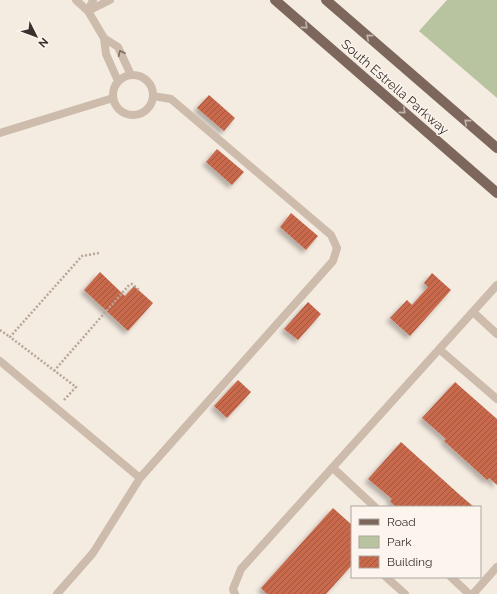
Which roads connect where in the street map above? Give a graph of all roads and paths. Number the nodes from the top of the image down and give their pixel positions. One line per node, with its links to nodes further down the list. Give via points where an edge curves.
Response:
1 (76, 0): 6 (lane)
2 (93, 0): 6 (lane)
3 (110, 0): 6 (lane)
4 (275, 0): 14 (main road, South Estrella Parkway, one-way to 14)
5 (326, 0): 13 (main road, South Estrella Parkway, one-way to 5)
6 (88, 11): 7 (lane)
7 (104, 38): 8 (lane, one-way to 7, via 118,47); 9 (lane, via 106,54)
8 (131, 75): 9 (lane, via 124,76); 10 (lane, via 144,78 152,89)
9 (118, 81): 11 (lane)
10 (153, 96): 11 (lane, via 147,109 136,115 124,113); 28 (lane, via 171,99 176,103 331,235 337,248 333,261)
11 (113, 98): 12 (lane)
12 (0, 134)
13 (497, 148)
14 (497, 193)
15 (99, 253): 21 (path, via 82,256)
16 (497, 285): 18 (lane)
17 (139, 290): 24 (path, via 132,284 129,285)
18 (473, 312): 20 (lane); 22 (lane)
19 (0, 330): 21 (path)
20 (497, 334)
21 (10, 337): 24 (path)
22 (440, 349): 25 (lane); 27 (lane)
23 (0, 361): 26 (lane)
24 (54, 371): 26 (path, via 76,387)
25 (497, 399)
26 (57, 408): 28 (lane)
27 (332, 468): 29 (lane); 34 (lane, via 241,569 232,589)
28 (140, 478): 33 (lane, via 93,553)
29 (374, 506)
30 (497, 567): 37 (lane)
31 (387, 578): 35 (lane)
32 (452, 578): 36 (lane)
33 (57, 594)
34 (235, 594)
35 (405, 594)
36 (469, 594)
37 (473, 594)

